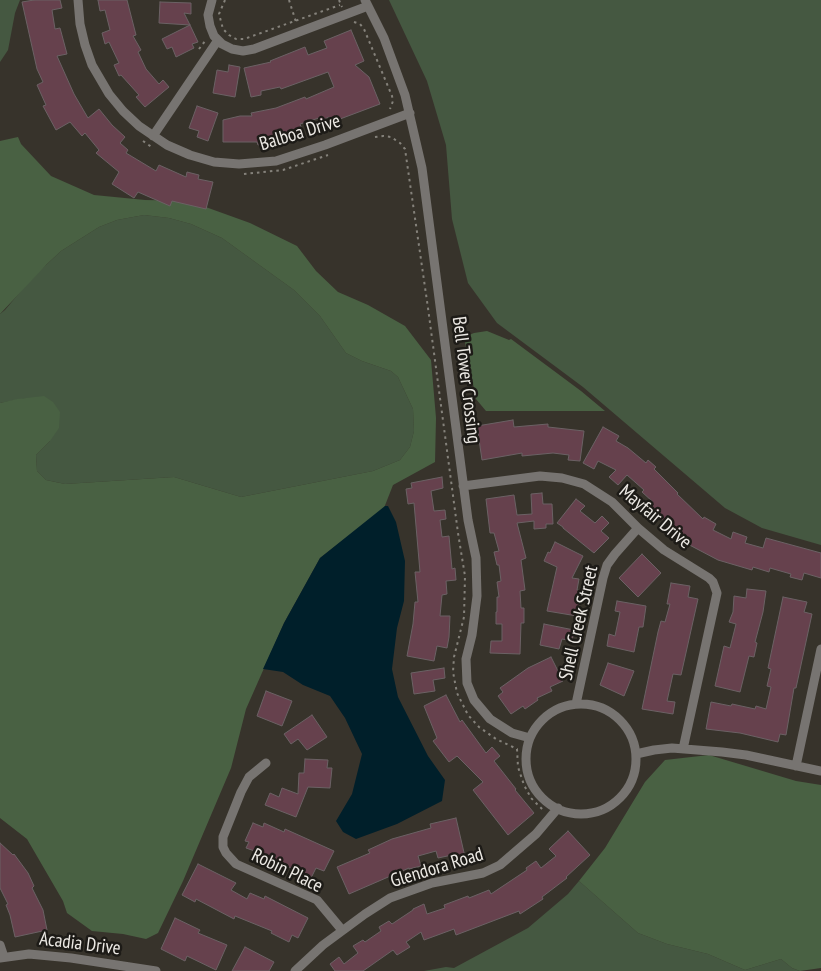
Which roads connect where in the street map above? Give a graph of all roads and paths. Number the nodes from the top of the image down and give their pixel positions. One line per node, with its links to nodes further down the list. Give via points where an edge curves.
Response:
1 (78, 0): 15 (street, Balboa Drive, via 80,24 92,65 123,111)
2 (212, 0): 11 (street, via 208,21)
3 (225, 0): 9 (path, via 219,14 220,22 223,29 236,38 252,38)
4 (288, 0): 9 (path)
5 (339, 0): 7 (path)
6 (367, 3): 8 (street); 13 (street, Bell Tower Crossing, via 395,66)
7 (341, 4): 8 (path); 9 (path)
8 (345, 15): 11 (street, via 254,49 237,50); 14 (path, via 349,23 358,23 364,29 393,98 390,108)
9 (296, 22)
10 (203, 36): 12 (path, via 205,40)
11 (218, 40): 15 (street)
12 (195, 56)
13 (410, 113): 14 (street, Balboa Drive); 21 (street, Bell Tower Crossing, via 422,168)
14 (394, 119): 15 (street, Balboa Drive, via 288,158 251,164 226,164 202,159 178,151)
15 (152, 136)
16 (139, 138): 18 (path)
17 (368, 140): 32 (path, via 388,136 404,149 465,576 464,618 454,657 457,693 468,715 479,727 517,749 524,786)
18 (157, 150)
19 (335, 152): 20 (path, via 283,170)
20 (241, 174)
21 (464, 486): 22 (street, Mayfair Drive, via 540,476 573,480 603,495); 25 (street, Bell Tower Crossing, via 478,584 466,659 467,683 474,700 490,720 512,733)
22 (638, 528): 24 (street, Shell Creek Street, via 607,565 602,578); 26 (street, Mayfair Drive, via 664,550 709,578 716,587)
23 (821, 649): 29 (street)
24 (576, 704): 25 (street, via 562,707 547,716); 27 (street, via 598,706 614,714 630,734)
25 (530, 738): 31 (street, via 527,765 532,783 542,797)
26 (683, 749): 27 (street); 29 (street)
27 (636, 754): 31 (street, via 629,785 612,804 589,813)
28 (266, 762): 33 (street, Robin Place, via 249,777 241,792 223,837 223,847 236,864 316,900)
29 (796, 766): 30 (street)
30 (821, 771)
31 (558, 808): 32 (street, Glendora Road)
32 (551, 818): 33 (street, Glendora Road, via 522,847 492,869 404,892 378,905)
33 (342, 930): 37 (street, Glendora Road)
34 (0, 945): 35 (street)
35 (2, 958): 36 (street, Acadia Drive, via 29,954)
36 (156, 971)
37 (296, 971)

